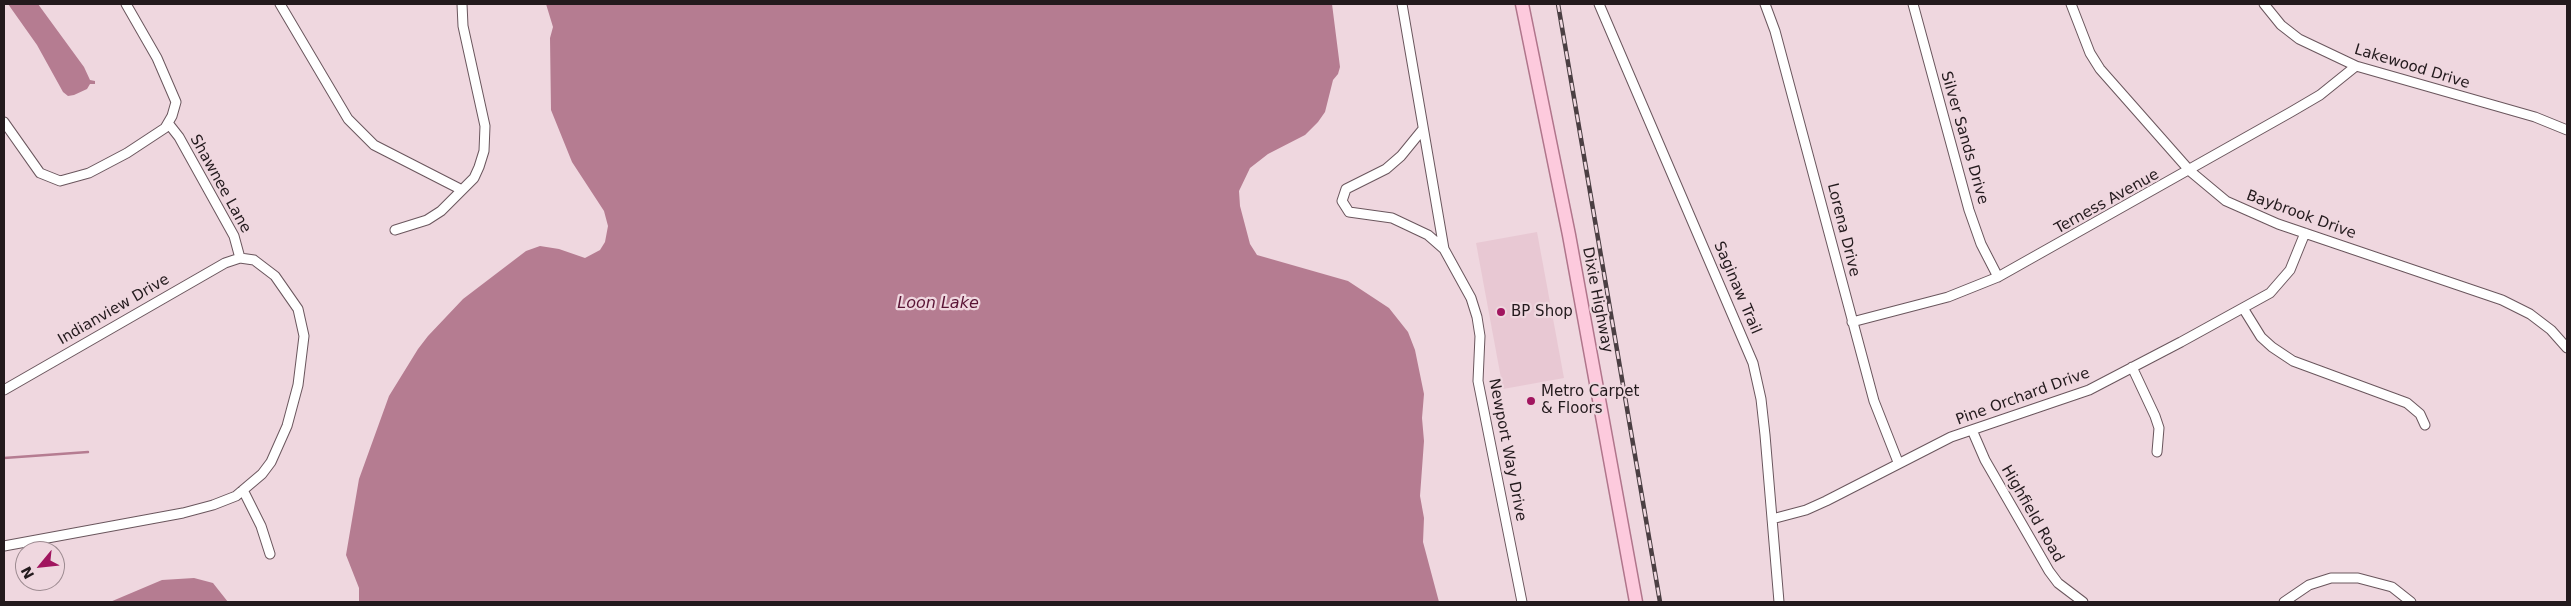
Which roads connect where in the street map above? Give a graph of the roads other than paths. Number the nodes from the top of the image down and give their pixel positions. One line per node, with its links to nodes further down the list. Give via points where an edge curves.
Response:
1 (126, 4): 13 (street, via 157,58 176,102)
2 (280, 4): 17 (street, via 348,119 374,145)
3 (462, 4): 17 (street, via 484,126 484,151 479,167 474,178)
4 (1402, 4): 14 (street, Newport Way Drive)
5 (1522, 4): 37 (main road, Dixie Highway, via 1567,226)
6 (1599, 4): 33 (street, Saginaw Trail, via 1753,363 1761,399)
7 (1765, 4): 24 (street, Lorena Drive, via 1775,30)
8 (1913, 4): 22 (street, Silver Sands Drive, via 1969,210)
9 (2071, 4): 16 (street, Baybrook Drive, via 2090,53 2100,69)
10 (2264, 4): 11 (street, Lakewood Drive, via 2281,25 2299,39)
11 (2356, 66): 15 (street, Lakewood Drive, via 2535,117); 16 (street, Terness Avenue, via 2320,95)
12 (4, 122): 13 (street, via 40,173 60,181 89,173 127,153 156,135)
13 (168, 123): 21 (street, Shawnee Lane, via 234,236)
14 (1423, 129): 20 (street, Newport Way Drive); 20 (street, Newport Way Drive, via 1386,169 1346,189 1342,201 1349,212 1392,218 1428,235)
15 (2567, 130)
16 (2190, 171): 19 (street, Baybrook Drive, via 2226,201); 22 (street, Terness Avenue)
17 (462, 190): 18 (street, via 453,202 427,220)
18 (395, 230)
19 (2305, 233): 23 (street, Pine Orchard Drive, via 2290,270 2270,292); 25 (street, Baybrook Drive, via 2502,300 2530,314)
20 (1444, 249): 36 (street, Newport Way Drive, via 1471,298 1477,317 1480,336 1478,381)
21 (240, 258): 27 (street, Indianview Drive); 32 (street, Shawnee Lane, via 254,260 275,276 298,309 304,336 298,384 286,426 271,462)
22 (1998, 277): 24 (street, Terness Avenue, via 1948,297)
23 (2243, 308): 26 (street, Pine Orchard Drive); 28 (street, via 2261,337 2272,347 2293,360 2406,402 2420,414)
24 (1852, 322): 31 (street, Lorena Drive, via 1874,401)
25 (2567, 348)
26 (2132, 367): 29 (street, Pine Orchard Drive, via 2081,393); 30 (street, via 2159,428)
27 (4, 390)
28 (2425, 425)
29 (1972, 430): 31 (street, Pine Orchard Drive); 39 (street, Highfield Road, via 1985,460 2049,572)
30 (2157, 452)
31 (1898, 462): 33 (street, Pine Orchard Drive, via 1820,504)
32 (243, 490): 34 (street, Shawnee Lane, via 213,505 183,513); 35 (street, via 261,526)
33 (1772, 519): 38 (street, Saginaw Trail)
34 (4, 546)
35 (270, 554)
36 (1522, 602)
37 (1636, 602)
38 (1778, 602)
39 (2083, 602)
40 (2284, 602): 41 (street, via 2309,585 2331,578 2358,578 2392,587)
41 (2411, 602)

